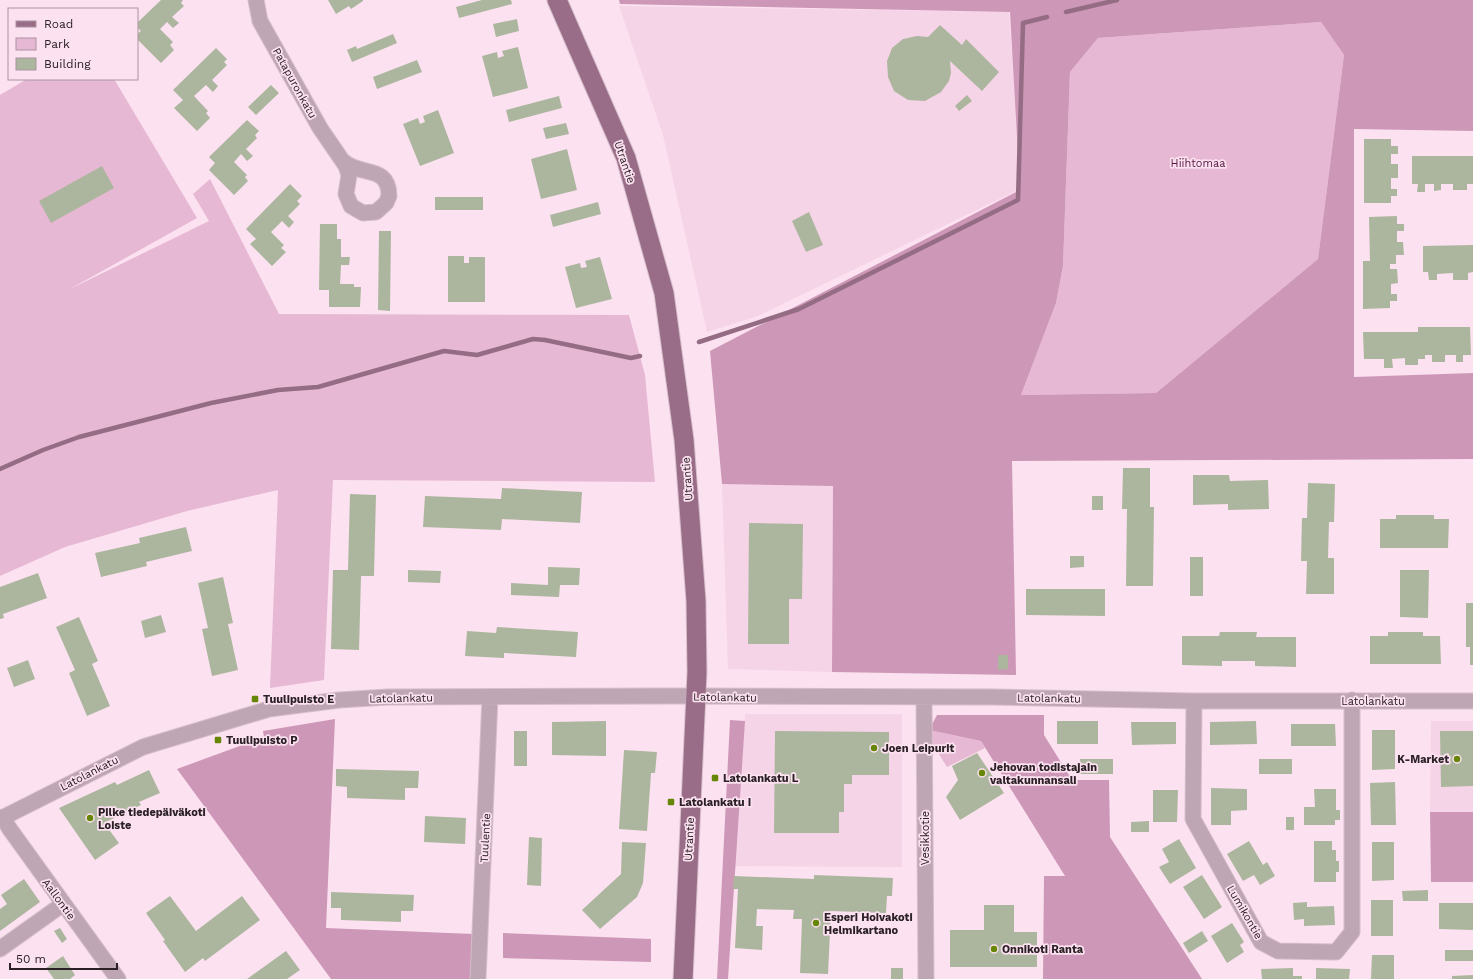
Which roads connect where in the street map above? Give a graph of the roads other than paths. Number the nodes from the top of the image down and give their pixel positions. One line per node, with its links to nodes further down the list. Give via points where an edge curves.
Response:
1 (256, 0): 3 (street, Patapuronkatu, via 260,21 320,128)
2 (557, 0): 6 (main road, Utrantie, via 626,158 664,293 684,440 696,601)
3 (343, 161): 4 (street, Patapuronkatu, via 354,169); 5 (street, Patapuronkatu, via 348,175)
4 (368, 171): 5 (street, via 354,176); 5 (street, Patapuronkatu, via 381,176 389,189 382,209 369,214 356,211 348,201)
5 (347, 188)
6 (696, 696): 7 (street, Latolankatu); 8 (street, Latolankatu); 17 (main road, Utrantie)
7 (490, 698): 12 (street, Latolankatu, via 388,697 268,709 143,748); 16 (street, Tuulentie)
8 (924, 698): 10 (street, Latolankatu); 18 (street, Vesikkotie)
9 (1352, 700): 10 (street, Latolankatu); 10 (street, Lumikontie, via 1352,932 1336,952 1278,951 1261,942 1193,819); 11 (street, Latolankatu)
10 (1194, 701)
11 (1473, 701)
12 (2, 818): 13 (street, Aallontie)
13 (63, 904): 14 (street); 15 (street, Aallontie)
14 (0, 950)
15 (118, 979)
16 (478, 979)
17 (683, 979)
18 (926, 979)

